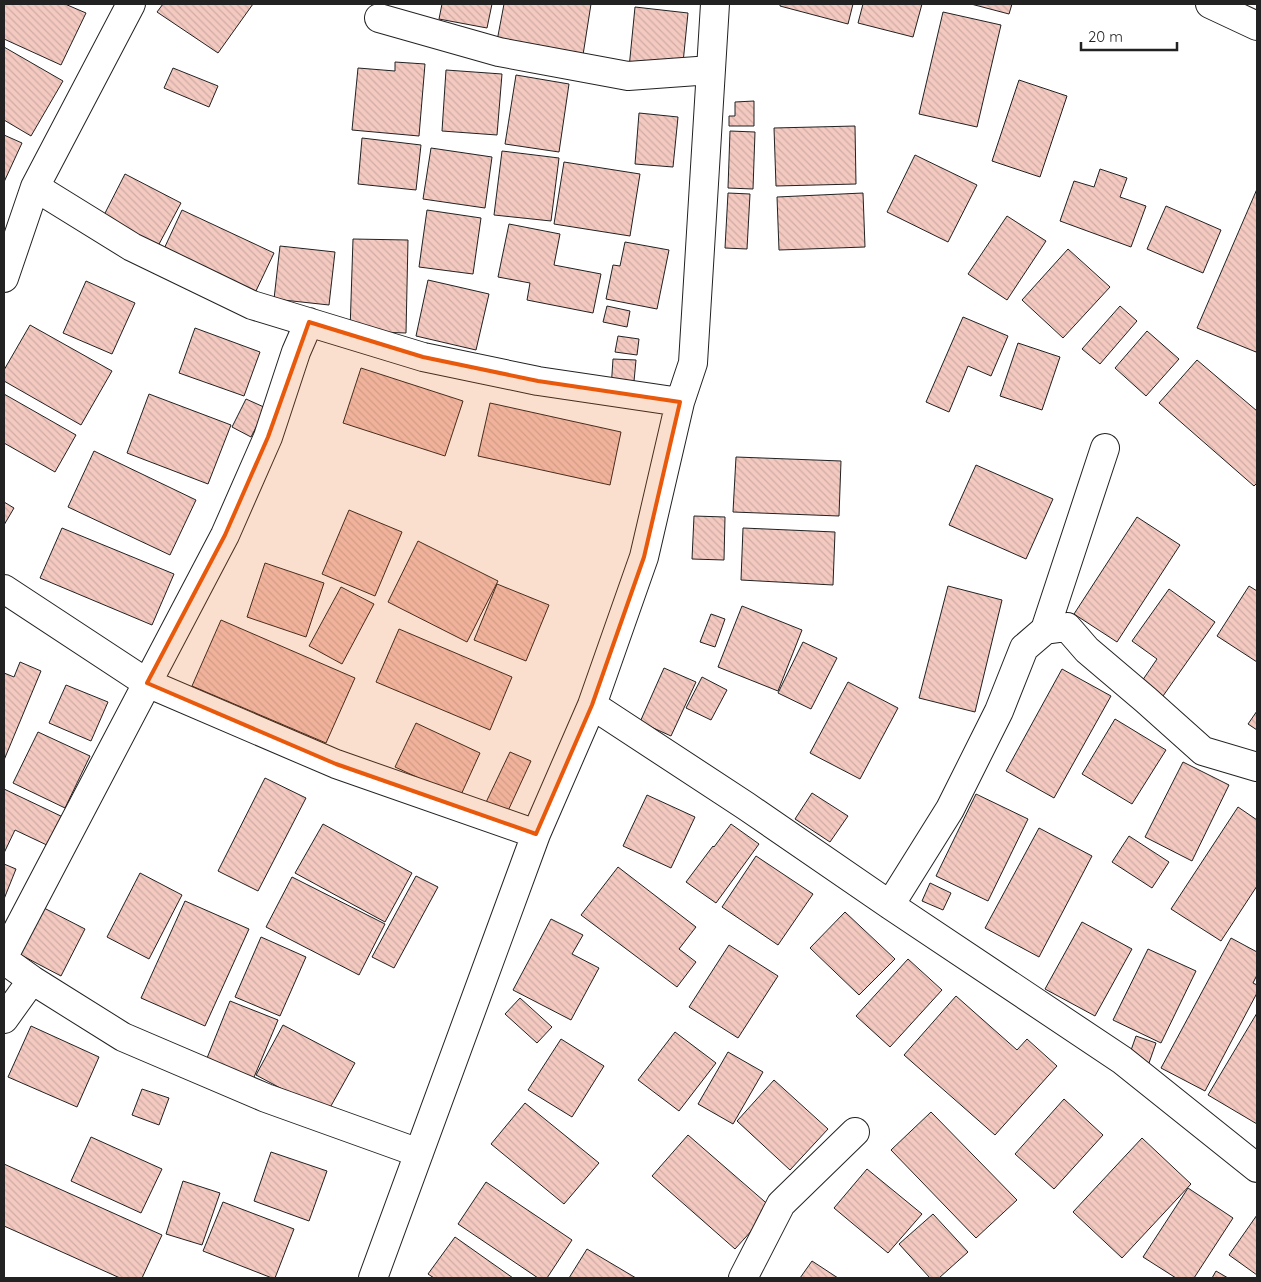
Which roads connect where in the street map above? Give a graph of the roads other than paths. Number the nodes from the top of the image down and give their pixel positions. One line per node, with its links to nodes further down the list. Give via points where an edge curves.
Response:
1 (131, 4): 7 (street)
2 (715, 4): 6 (street)
3 (1210, 4): 5 (street)
4 (380, 18): 6 (street, via 498,52 628,76)
5 (1257, 26)
6 (711, 70): 10 (street, via 692,363)
7 (34, 187): 8 (street); 9 (street, via 141,251 252,305)
8 (4, 278)
9 (309, 322): 10 (street, via 423,357 538,381); 14 (street, via 268,438 225,535)
10 (680, 402): 15 (street, via 644,557)
11 (1106, 448): 13 (street)
12 (4, 589): 14 (street)
13 (1045, 630): 16 (street, via 1067,627 1087,650 1203,751); 18 (street, via 1024,648 999,711 950,809)
14 (147, 683): 17 (street, via 336,764); 19 (street)
15 (592, 705): 17 (street); 18 (street)
16 (1257, 768)
17 (536, 834): 24 (street)
18 (890, 905): 25 (street, via 1122,1060)
19 (4, 956)
20 (4, 960): 21 (street)
21 (32, 980): 22 (street); 24 (street, via 123,1037 266,1098)
22 (4, 1019)
23 (855, 1132): 27 (street, via 781,1204)
24 (419, 1153): 26 (street)
25 (1257, 1168)
26 (373, 1278)
27 (743, 1278)

